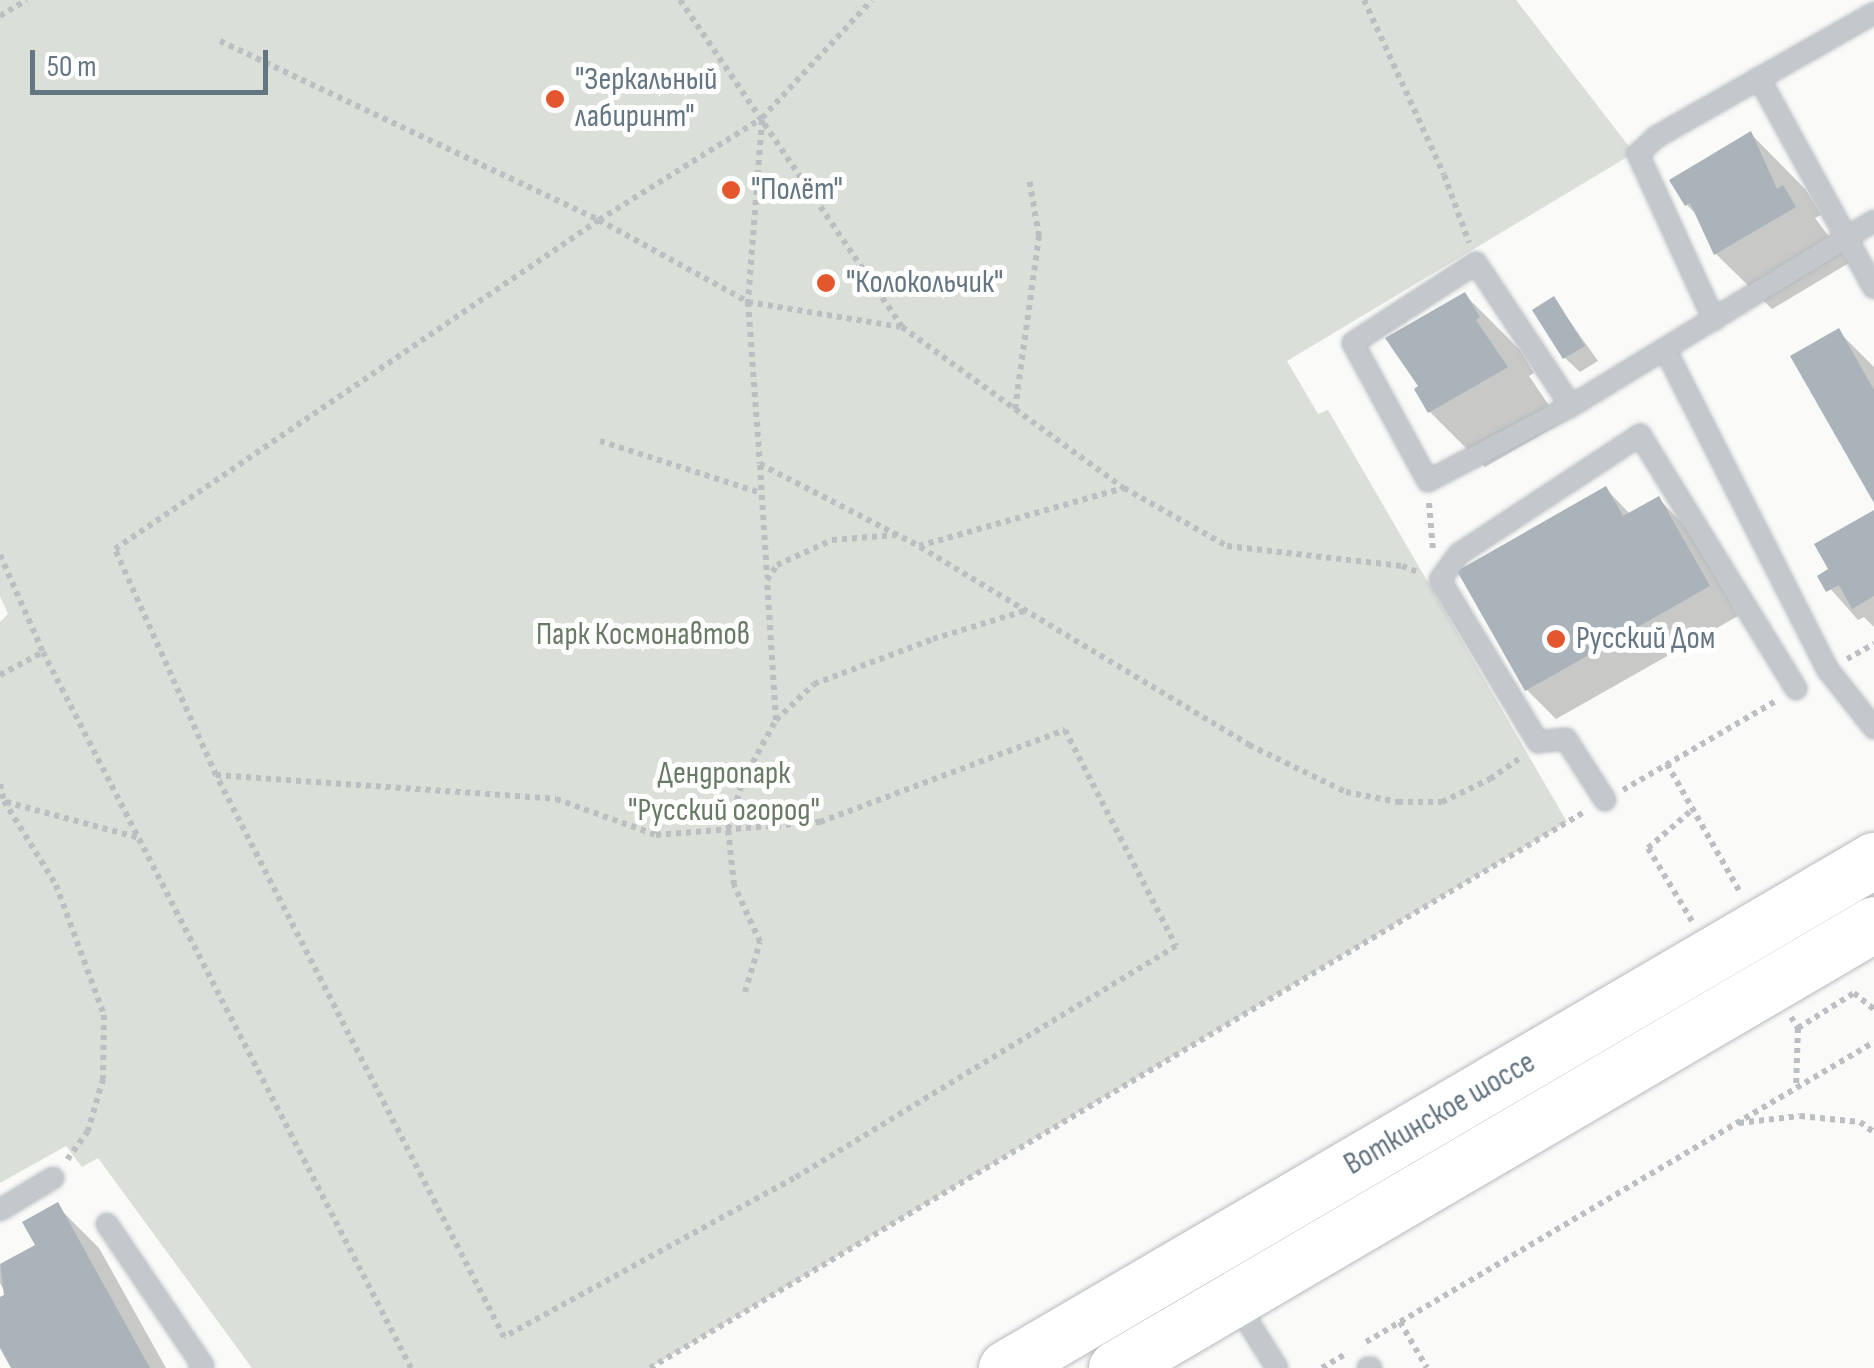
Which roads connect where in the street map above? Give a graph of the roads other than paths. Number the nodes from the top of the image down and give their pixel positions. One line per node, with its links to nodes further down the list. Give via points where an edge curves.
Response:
1 (1874, 13): 2 (lane)
2 (1759, 78): 4 (lane); 6 (lane, via 1656,136 1638,154)
3 (1874, 221): 4 (lane)
4 (1847, 238): 5 (lane); 6 (lane)
5 (1874, 288)
6 (1714, 320): 7 (lane)
7 (1665, 349): 8 (lane); 10 (lane, via 1828,670)
8 (1571, 406): 8 (lane, via 1476,263 1353,343 1428,481)
9 (1796, 688): 11 (lane, via 1640,435 1458,554 1440,580 1538,742 1566,738)
10 (1874, 728)
11 (1605, 800)
12 (1874, 860): 19 (main road, Воткинское шоссе)
13 (1874, 924): 17 (main road, Воткинское шоссе)
14 (53, 1178): 15 (lane)
15 (0, 1210)
16 (107, 1224): 18 (lane)
17 (1234, 1299): 20 (main road, Воткинское шоссе); 21 (lane)
18 (200, 1368)
19 (1006, 1368)
20 (1116, 1368)
21 (1277, 1368)

